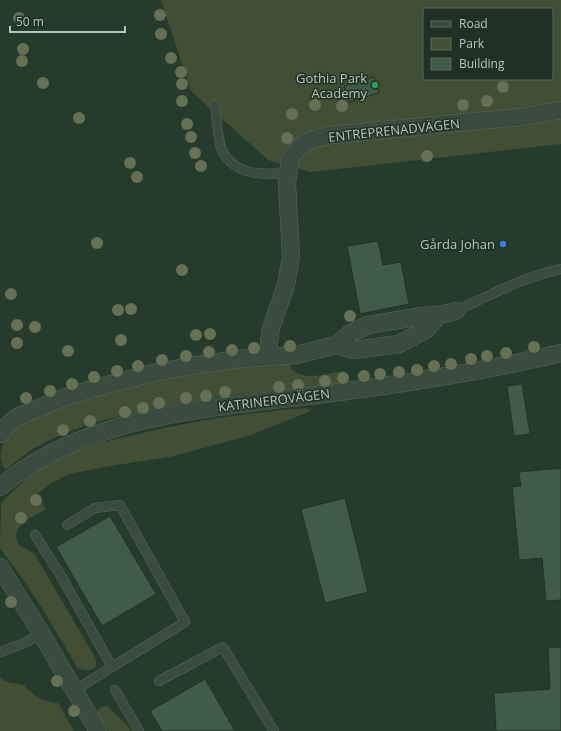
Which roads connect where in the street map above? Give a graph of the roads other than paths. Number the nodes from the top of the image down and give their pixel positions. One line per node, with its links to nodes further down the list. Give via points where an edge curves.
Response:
1 (215, 104): 3 (lane, via 222,148 231,163 257,173)
2 (561, 110): 3 (street, ENTREPRENADVÄGEN, via 521,117 331,135 311,140 298,148 290,158)
3 (288, 173): 9 (street, ENTREPRENADVÄGEN, via 291,257 286,285 271,328)
4 (561, 269): 5 (lane, via 507,286)
5 (456, 311): 6 (street)
6 (439, 316): 7 (street, via 422,316 368,325); 7 (street, via 427,329 399,344 354,350)
7 (336, 344): 9 (street, via 296,354)
8 (561, 353): 11 (street, KATRINEROVÄGEN, via 421,381 222,406 147,419 88,437 48,454 15,474)
9 (269, 356): 10 (street, via 190,366 94,388 17,417)
10 (0, 434)
11 (0, 487)
12 (67, 525): 17 (lane, via 95,508 120,505 186,622)
13 (35, 535): 17 (lane)
14 (0, 567): 15 (street)
15 (41, 633): 16 (lane, via 27,642); 19 (street)
16 (0, 652)
17 (112, 667): 19 (lane)
18 (158, 681): 23 (lane, via 223,647)
19 (74, 690): 21 (street)
20 (115, 690): 22 (lane)
21 (98, 731)
22 (139, 731)
23 (274, 731)

